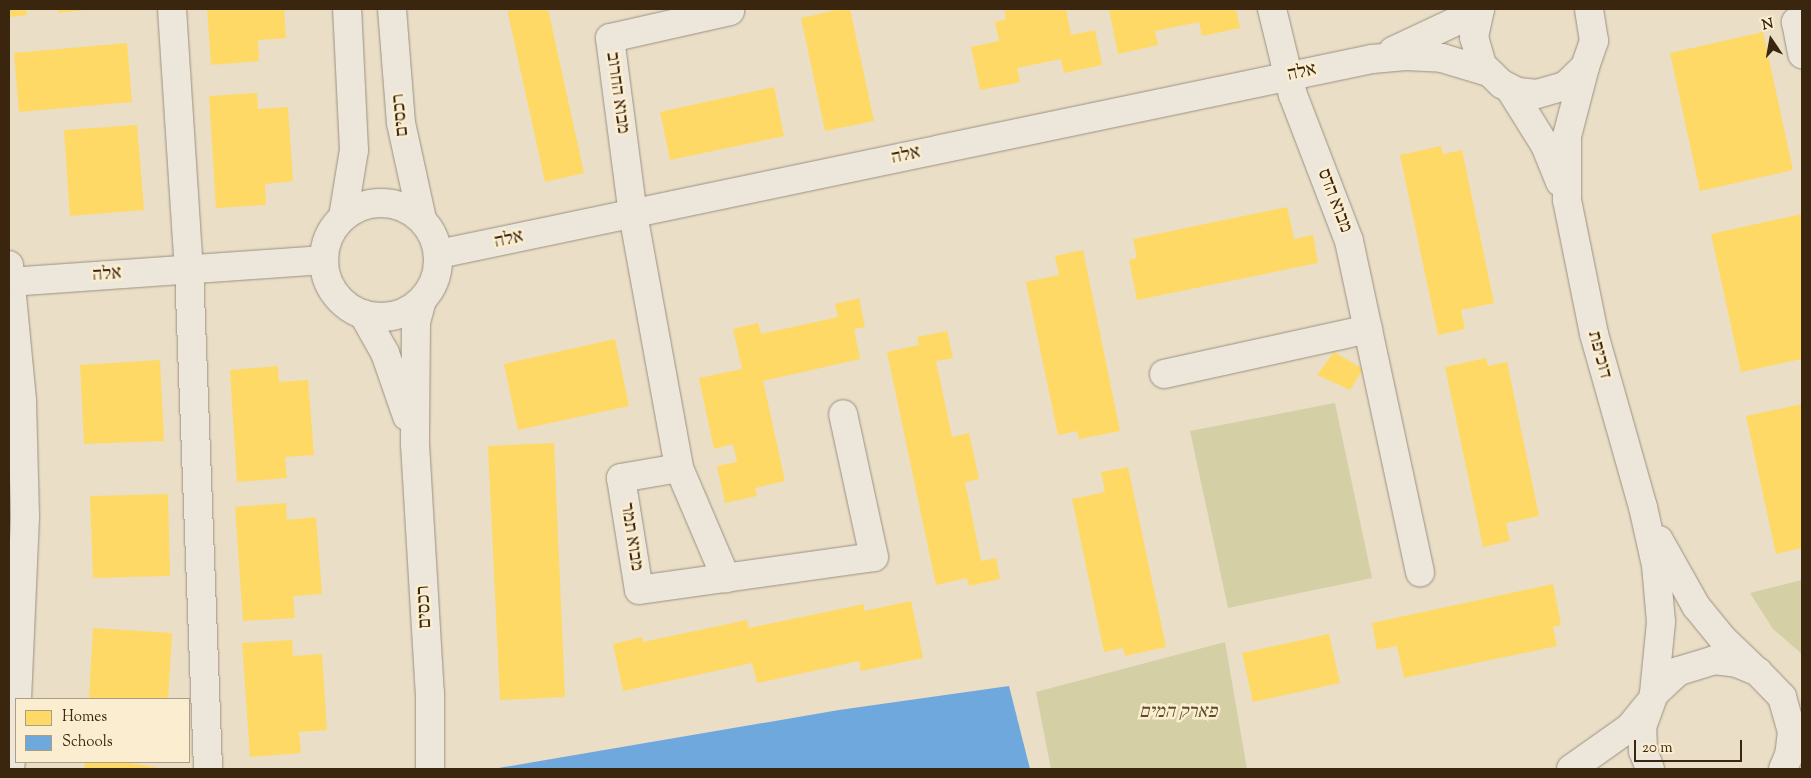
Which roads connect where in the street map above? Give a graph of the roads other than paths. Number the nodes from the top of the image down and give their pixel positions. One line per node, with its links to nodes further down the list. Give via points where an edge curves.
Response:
1 (172, 9): 22 (street)
2 (347, 9): 18 (street, via 354,150)
3 (392, 9): 19 (street, רכסים, via 401,122)
4 (729, 9): 8 (street, מבוא החרוב)
5 (1272, 9): 14 (street, מבוא הדס)
6 (1480, 9): 11 (street, אלה); 13 (street, via 1475,28 1476,47)
7 (1589, 9): 12 (street, דוכיפת, via 1594,41)
8 (648, 19): 17 (street, מבוא החרוב, via 610,38)
9 (1802, 19): 10 (street, via 1796,22)
10 (1802, 54)
11 (1372, 59): 13 (street, אלה, via 1406,56 1442,58); 14 (street, אלה)
12 (1585, 66): 15 (street, via 1573,81 1556,90 1538,94); 16 (street, דוכיפת, via 1567,136)
13 (1488, 72): 15 (street)
14 (1288, 76): 17 (street, אלה); 26 (street, מבוא הדס, via 1344,224)
15 (1510, 89): 16 (street, דוכיפת, via 1545,145)
16 (1566, 200): 31 (street, דוכיפת, via 1594,334)
17 (633, 214): 20 (street, אלה); 30 (street)
18 (342, 217): 19 (street, via 360,206 379,202 405,208); 21 (street, via 330,233)
19 (422, 218): 20 (street, via 434,235)
20 (439, 254): 24 (street, via 435,279)
21 (324, 260): 22 (street, אלה); 25 (street, via 332,290 345,305)
22 (188, 269): 23 (street, אלה); 41 (street)
23 (10, 276): 35 (street, via 22,401 25,517)
24 (422, 300): 25 (street, via 406,312 386,317); 29 (street, רכסים, via 416,322)
25 (363, 314): 29 (street, רכסים, via 396,378)
26 (1368, 329): 27 (street); 32 (street, מבוא הדס)
27 (1164, 374)
28 (843, 414): 33 (street, מבוא תמר, via 874,557)
29 (415, 444): 42 (street, רכסים, via 430,693)
30 (679, 468): 33 (street); 33 (street, מבוא תמר, via 621,478 639,590)
31 (1643, 507): 34 (street, דוכיפת, via 1696,606 1723,639); 36 (street, דוכיפת, via 1660,603 1660,641)
32 (1420, 572)
33 (726, 578)
34 (1762, 676): 36 (street, via 1737,663 1701,662 1669,677); 37 (street); 45 (street, via 1782,697 1791,720 1792,744)
35 (17, 698)
36 (1651, 699): 43 (street, via 1630,727); 44 (street, דוכיפת, via 1642,739)
37 (1802, 701)
38 (15, 721): 40 (street)
39 (1802, 756): 45 (street)
40 (10, 769)
41 (208, 769)
42 (430, 769)
43 (1571, 769)
44 (1650, 769)
45 (1785, 769)

